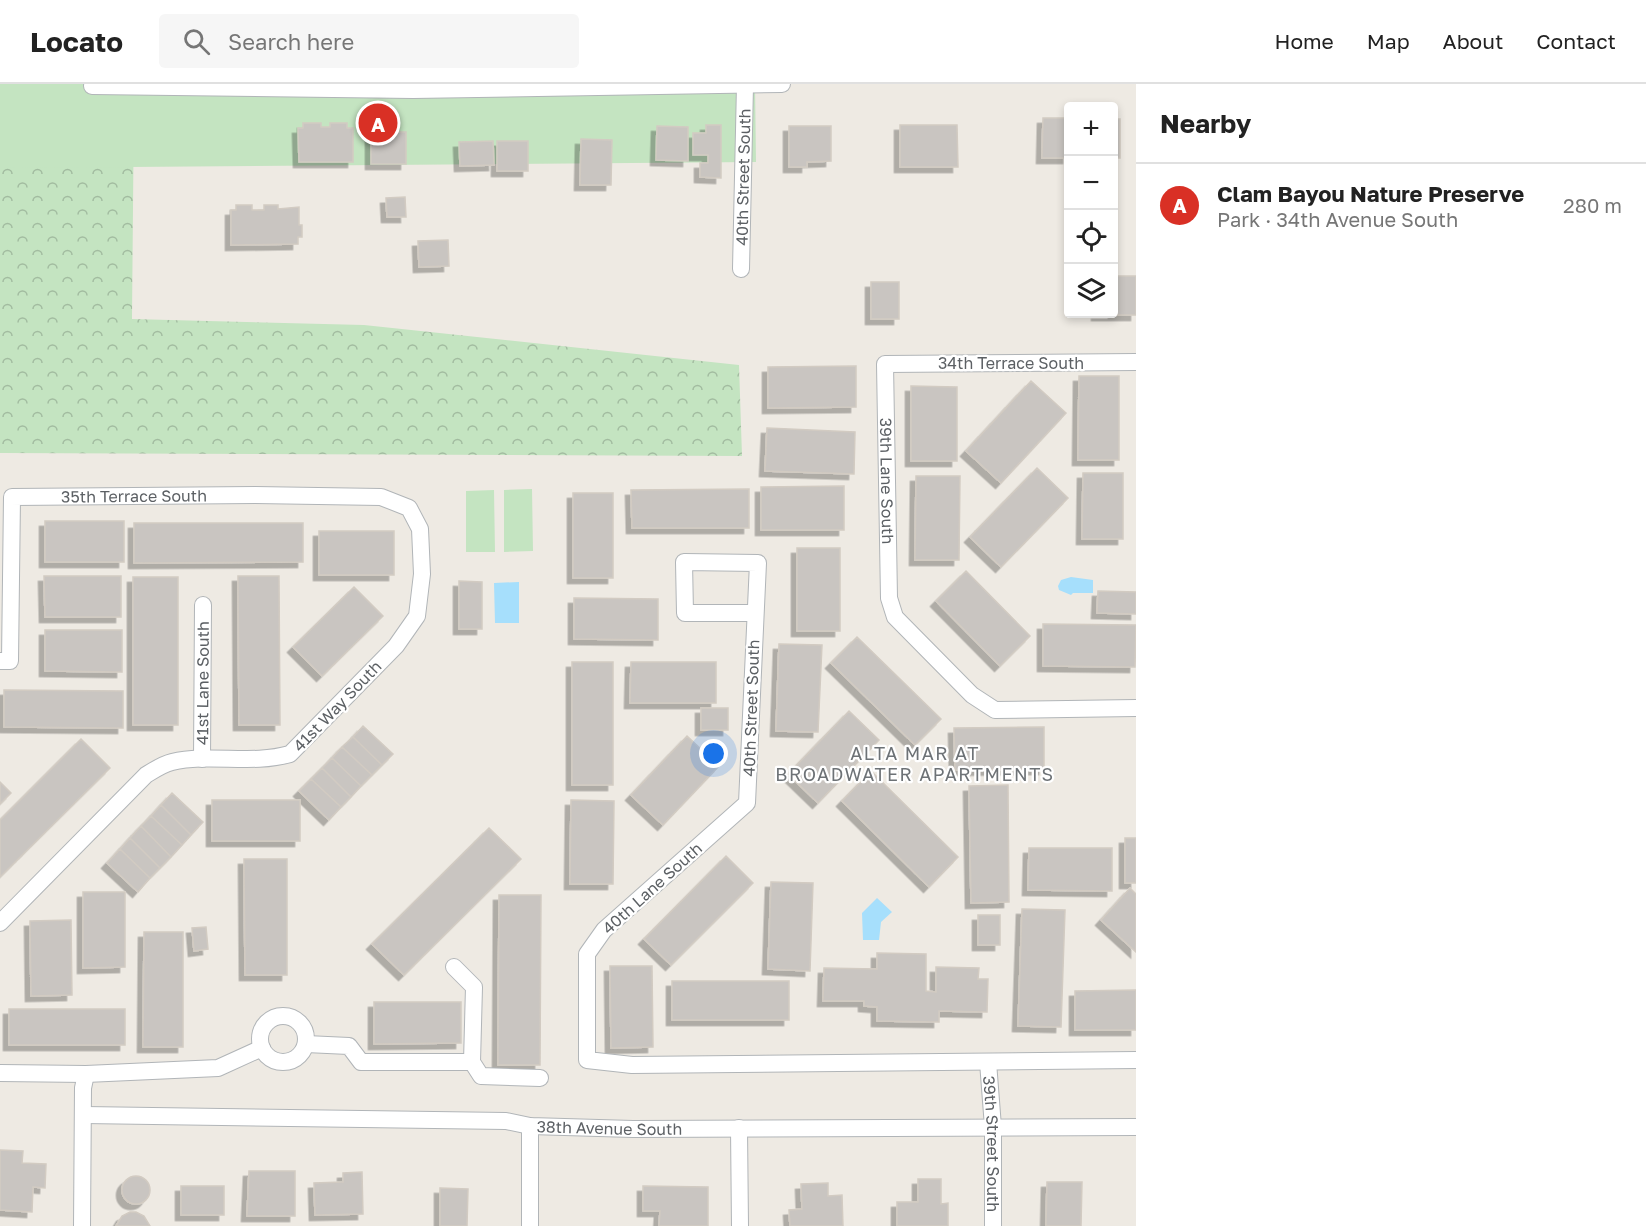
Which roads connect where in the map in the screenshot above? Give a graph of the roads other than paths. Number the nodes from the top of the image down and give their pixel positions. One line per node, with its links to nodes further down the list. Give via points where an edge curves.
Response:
1 (782, 84): 3 (street)
2 (92, 86): 3 (street, via 413,90)
3 (745, 86): 4 (street, 40th Street South)
4 (741, 269)
5 (1136, 362): 6 (street, 34th Terrace South)
6 (885, 364): 11 (street, 39th Lane South, via 889,598 895,617 972,695 995,710)
7 (255, 495): 10 (street, 35th Terrace South, via 12,496); 12 (street, 41st Way South, via 381,497 409,508 420,530 422,574 417,616 396,646 290,754 274,759)
8 (202, 605): 12 (street, 41st Lane South)
9 (755, 613): 9 (street, 40th Street South, via 758,563 684,562 685,613); 13 (street, 40th Street South)
10 (5, 661)
11 (1136, 708)
12 (202, 759): 14 (street, 41st Way South, via 170,762 146,774)
13 (747, 803): 20 (street, 40th Lane South, via 604,930 587,954 587,1060 632,1065)
14 (0, 923)
15 (454, 967): 19 (street, via 474,987)
16 (306, 1044): 17 (street, via 299,1056 286,1062 271,1059); 17 (street, via 300,1023 286,1016 265,1025 261,1032); 19 (street, via 349,1046 362,1062)
17 (262, 1048): 22 (street, via 218,1068)
18 (1136, 1060): 20 (street)
19 (472, 1062): 23 (street, via 481,1076)
20 (988, 1062): 26 (street, 39th Street South)
21 (0, 1073): 22 (street)
22 (86, 1074): 24 (street)
23 (540, 1078)
24 (84, 1115): 25 (street, 38th Avenue South, via 495,1121); 29 (street)
25 (530, 1126): 28 (street, 38th Avenue South); 30 (street)
26 (993, 1127): 27 (street, 38th Avenue South); 28 (street, 38th Avenue South); 32 (street, 39th Street South)
27 (1136, 1127)
28 (740, 1128): 31 (street)
29 (82, 1226)
30 (530, 1226)
31 (740, 1226)
32 (993, 1226)

